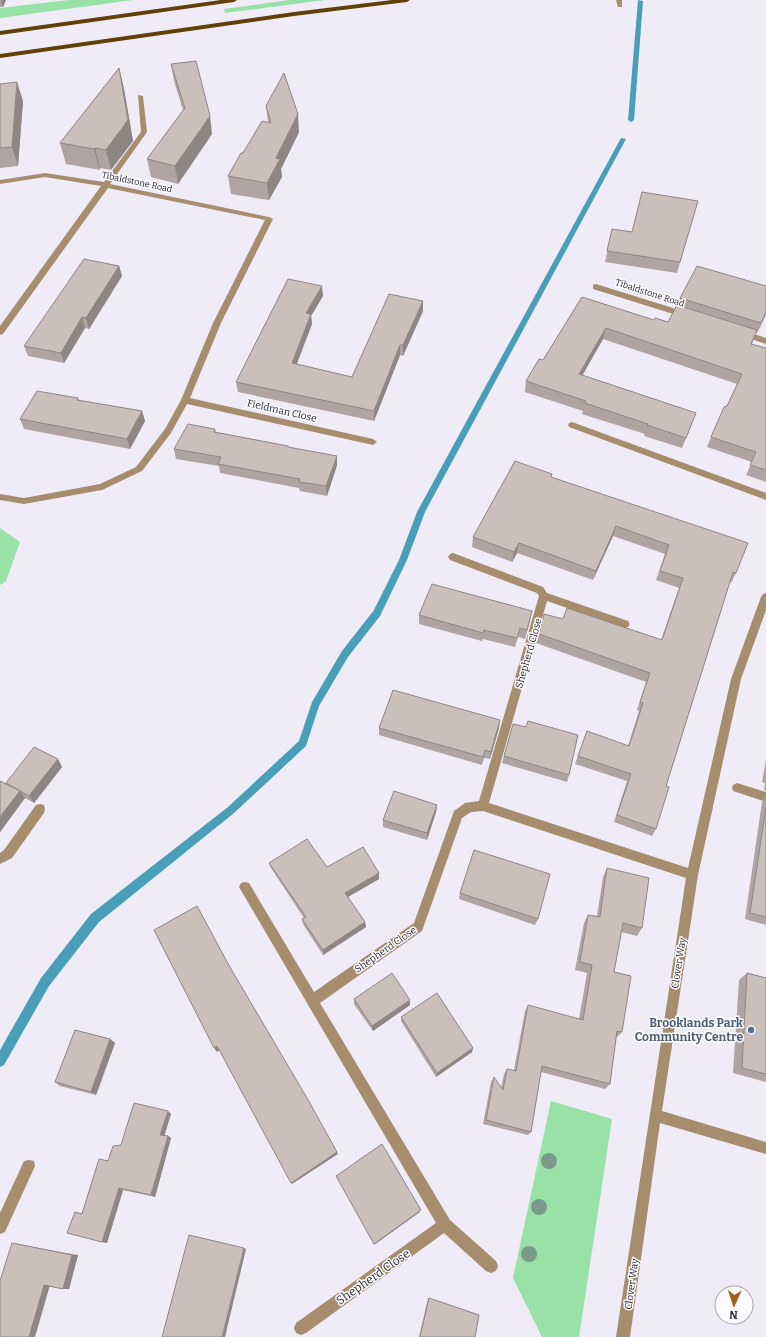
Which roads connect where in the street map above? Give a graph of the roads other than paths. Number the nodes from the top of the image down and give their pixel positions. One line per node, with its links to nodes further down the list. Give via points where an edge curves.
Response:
1 (234, 0): 3 (main road)
2 (407, 0): 4 (main road)
3 (0, 33)
4 (0, 56)
5 (140, 96): 7 (street, via 144,132)
6 (0, 182): 7 (street, Tibaldstone Road, via 45,176)
7 (106, 185): 11 (street); 13 (street, Tibaldstone Road, via 269,219 217,323)
8 (596, 287): 9 (street, Tibaldstone Road)
9 (692, 317)
10 (736, 331): 12 (street)
11 (0, 332)
12 (766, 341)
13 (185, 400): 15 (street, Fieldman Close); 17 (street, via 168,431 139,468 102,487 24,501)
14 (572, 425): 16 (street)
15 (373, 442)
16 (766, 497)
17 (0, 498)
18 (453, 558): 19 (street, via 540,590)
19 (544, 596): 21 (street); 24 (street, Shepherd Close)
20 (766, 597): 27 (street, Clover Way, via 736,679)
21 (625, 624)
22 (738, 788): 23 (street)
23 (766, 797)
24 (483, 806): 27 (street); 29 (street, Shepherd Close, via 469,807 458,815 418,927)
25 (40, 809): 26 (street, via 8,854)
26 (0, 858)
27 (692, 875): 30 (street, Clover Way)
28 (245, 887): 29 (street)
29 (312, 1001): 33 (street)
30 (655, 1115): 31 (street); 37 (street, Clover Way)
31 (766, 1148)
32 (29, 1166): 34 (street)
33 (445, 1225): 35 (street); 36 (street, Shepherd Close)
34 (0, 1227)
35 (491, 1266)
36 (301, 1328)
37 (623, 1337)

